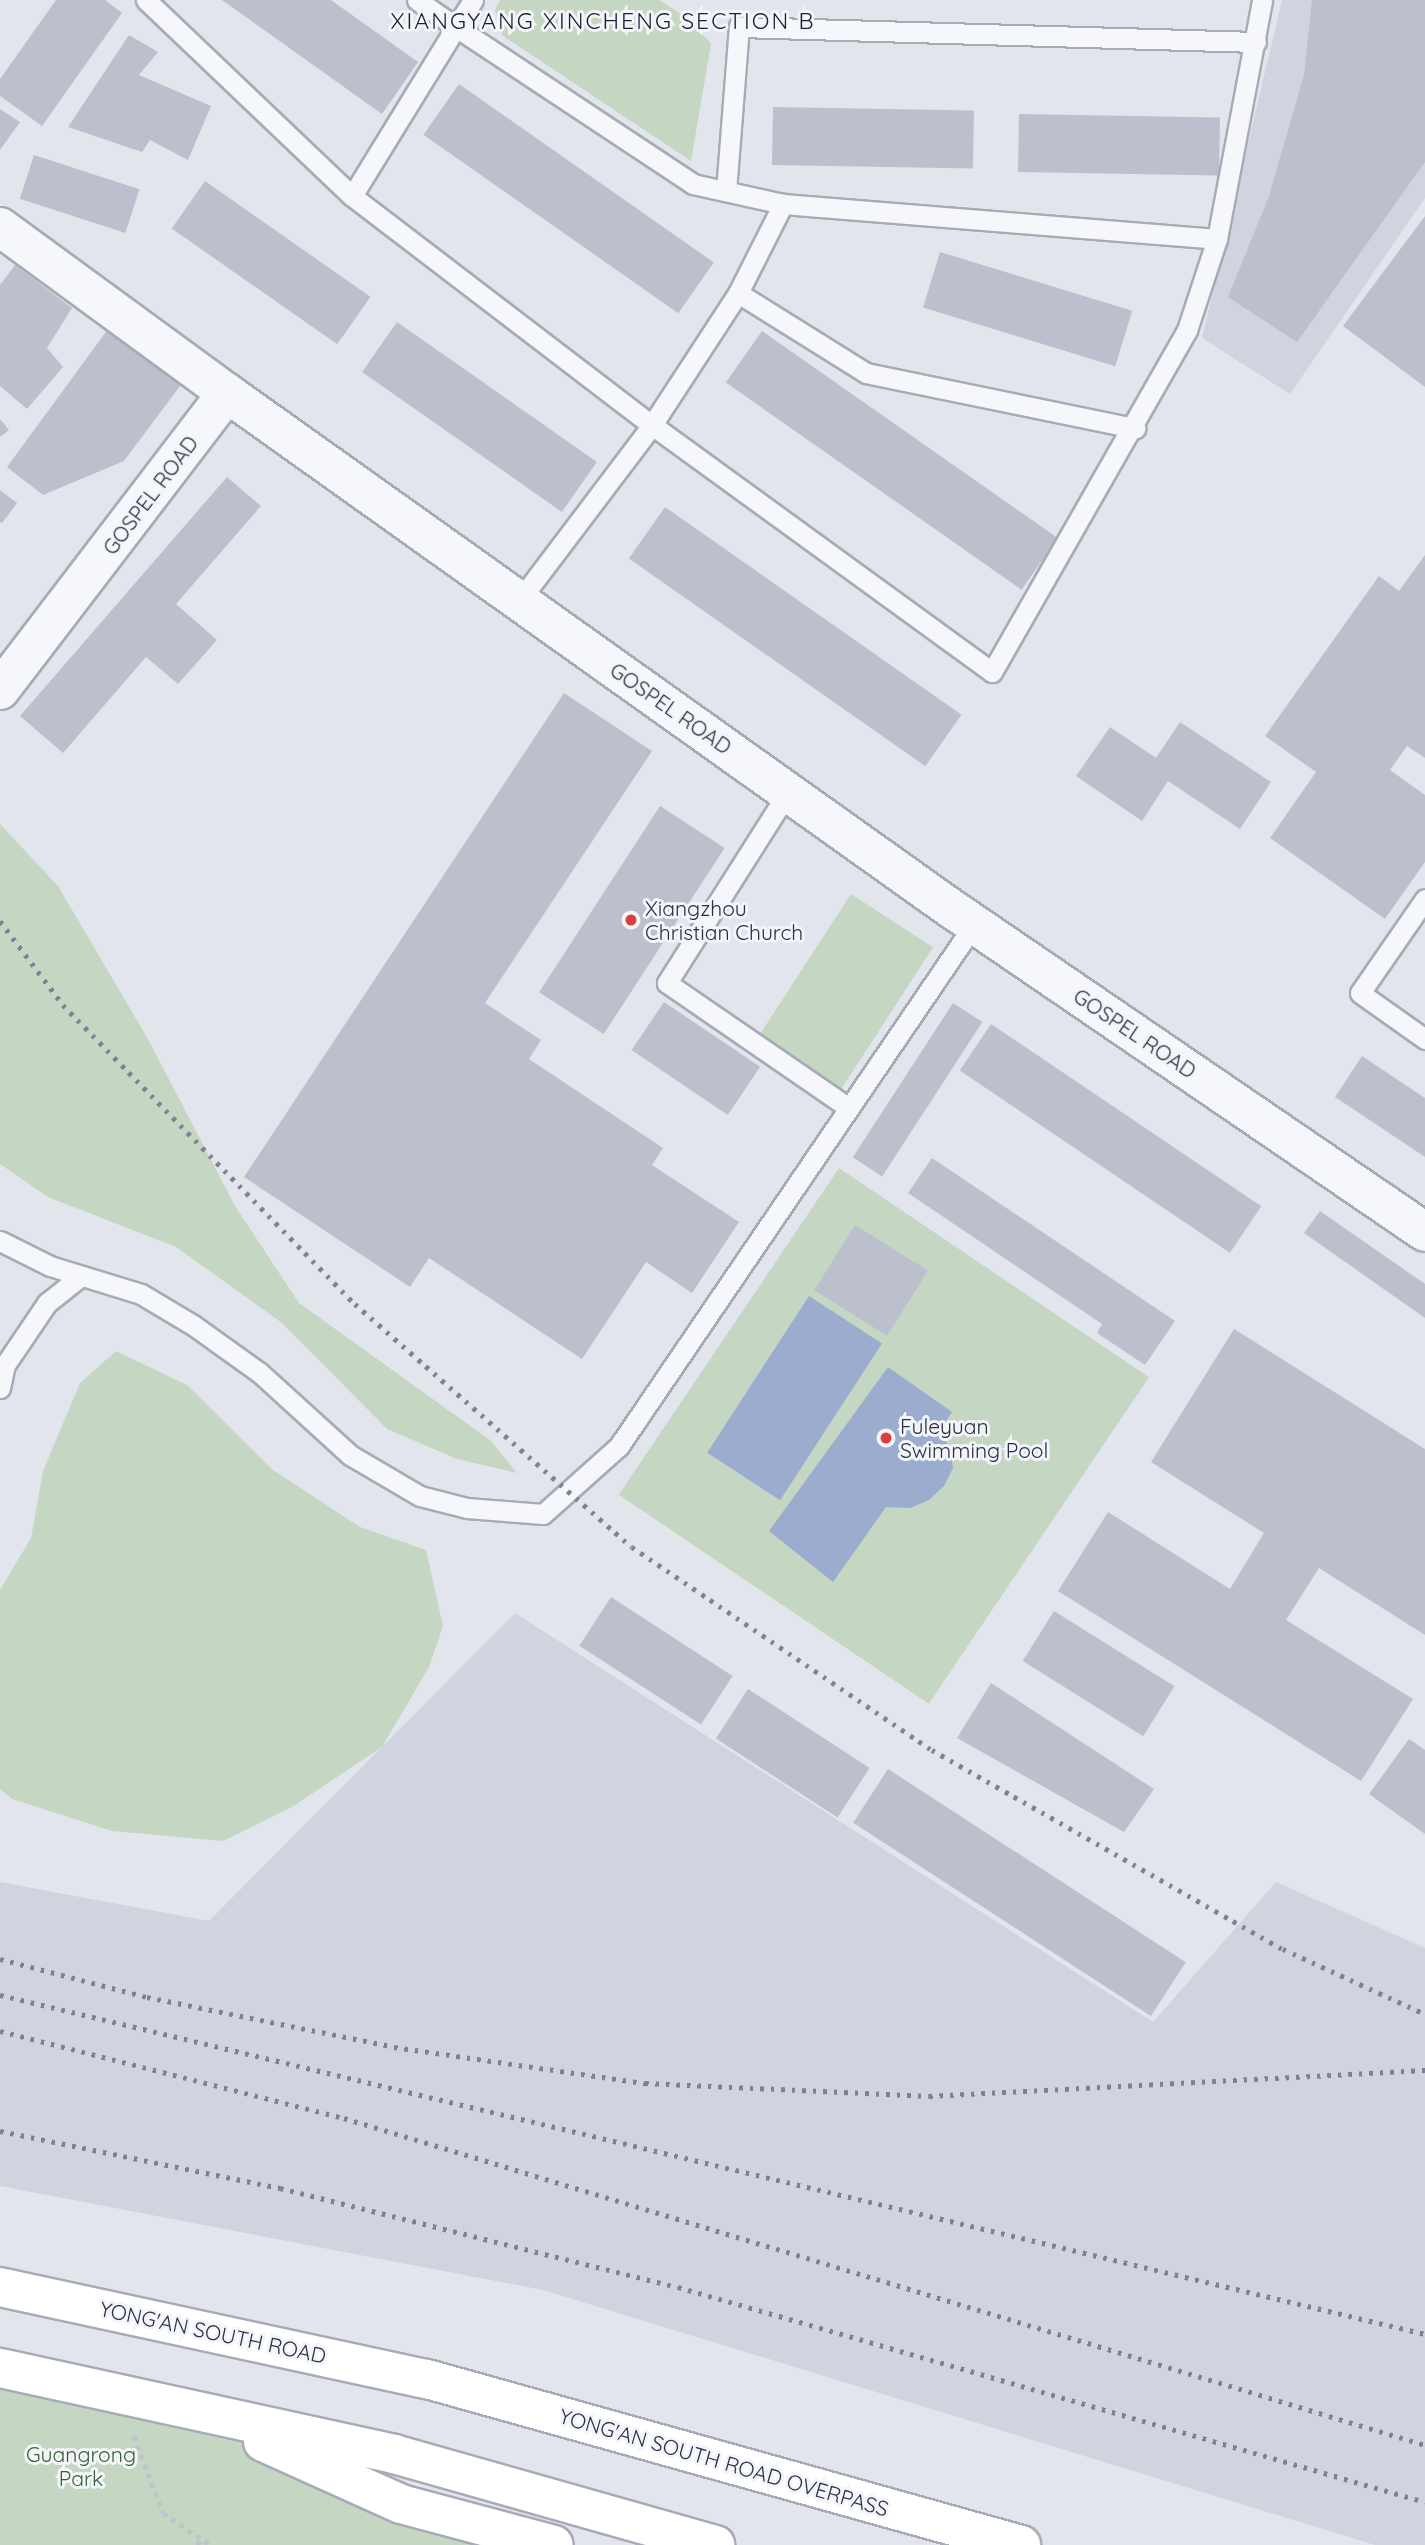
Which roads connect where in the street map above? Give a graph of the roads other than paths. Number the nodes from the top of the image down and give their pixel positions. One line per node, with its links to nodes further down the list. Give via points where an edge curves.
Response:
1 (146, 0): 8 (lane)
2 (417, 0): 5 (lane)
3 (473, 0): 5 (lane)
4 (1262, 0): 6 (lane)
5 (456, 27): 7 (lane, via 693,184); 8 (lane)
6 (1256, 42): 7 (lane, via 739,27); 11 (lane)
7 (726, 191): 9 (lane)
8 (352, 196): 14 (lane)
9 (783, 204): 11 (lane); 12 (lane)
10 (0, 227): 13 (street)
11 (1217, 239): 15 (lane, via 1187,330)
12 (738, 293): 14 (lane); 15 (lane, via 866,373)
13 (227, 393): 16 (street, GOSPEL ROAD); 17 (street, GOSPEL ROAD)
14 (652, 425): 15 (lane, via 992,672); 16 (lane)
15 (1135, 428)
16 (519, 601): 18 (street, GOSPEL ROAD)
17 (0, 690)
18 (788, 792): 20 (street, GOSPEL ROAD); 22 (lane, via 667,983)
19 (1425, 899): 21 (lane, via 1360,993)
20 (975, 923): 22 (lane); 23 (street, GOSPEL ROAD)
21 (1425, 1039)
22 (849, 1108): 25 (lane, via 619,1446 543,1514 467,1508 420,1496 350,1455 260,1373 193,1325 141,1294)
23 (1425, 1232)
24 (0, 1241): 25 (lane)
25 (81, 1276): 26 (lane, via 47,1303 5,1365)
26 (0, 1388)
27 (0, 2287): 29 (main road, YONG'AN SOUTH ROAD)
28 (0, 2368): 30 (main road)
29 (427, 2379): 33 (main road, YONG'AN SOUTH ROAD OVERPASS)
30 (188, 2409): 31 (main road, via 401,2504); 32 (main road, via 394,2454)
31 (554, 2545)
32 (715, 2545)
33 (1021, 2545)

